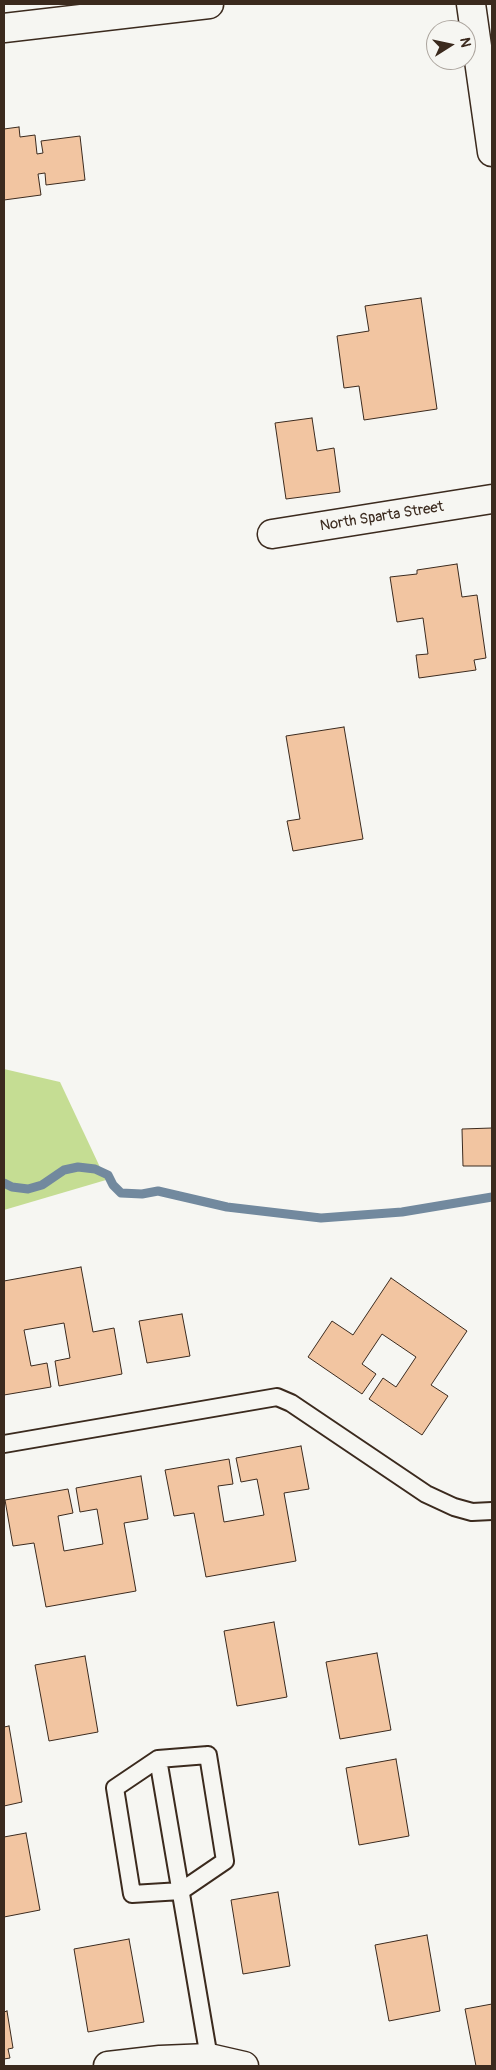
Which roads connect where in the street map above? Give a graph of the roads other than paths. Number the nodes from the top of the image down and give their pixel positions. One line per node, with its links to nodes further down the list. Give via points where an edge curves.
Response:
1 (209, 4): 3 (street)
2 (471, 4): 4 (street)
3 (4, 28)
4 (492, 152)
5 (492, 498): 6 (street, North Sparta Street)
6 (272, 534)
7 (4, 1444): 8 (lane, via 277,1398 291,1403 426,1494 472,1512)
8 (492, 1511)
9 (158, 1759): 10 (lane); 10 (lane, via 115,1788 132,1894); 10 (lane, via 208,1755 225,1861)
10 (181, 1891): 11 (lane)
11 (209, 2058): 12 (street); 13 (street)
12 (108, 2066)
13 (244, 2066)

